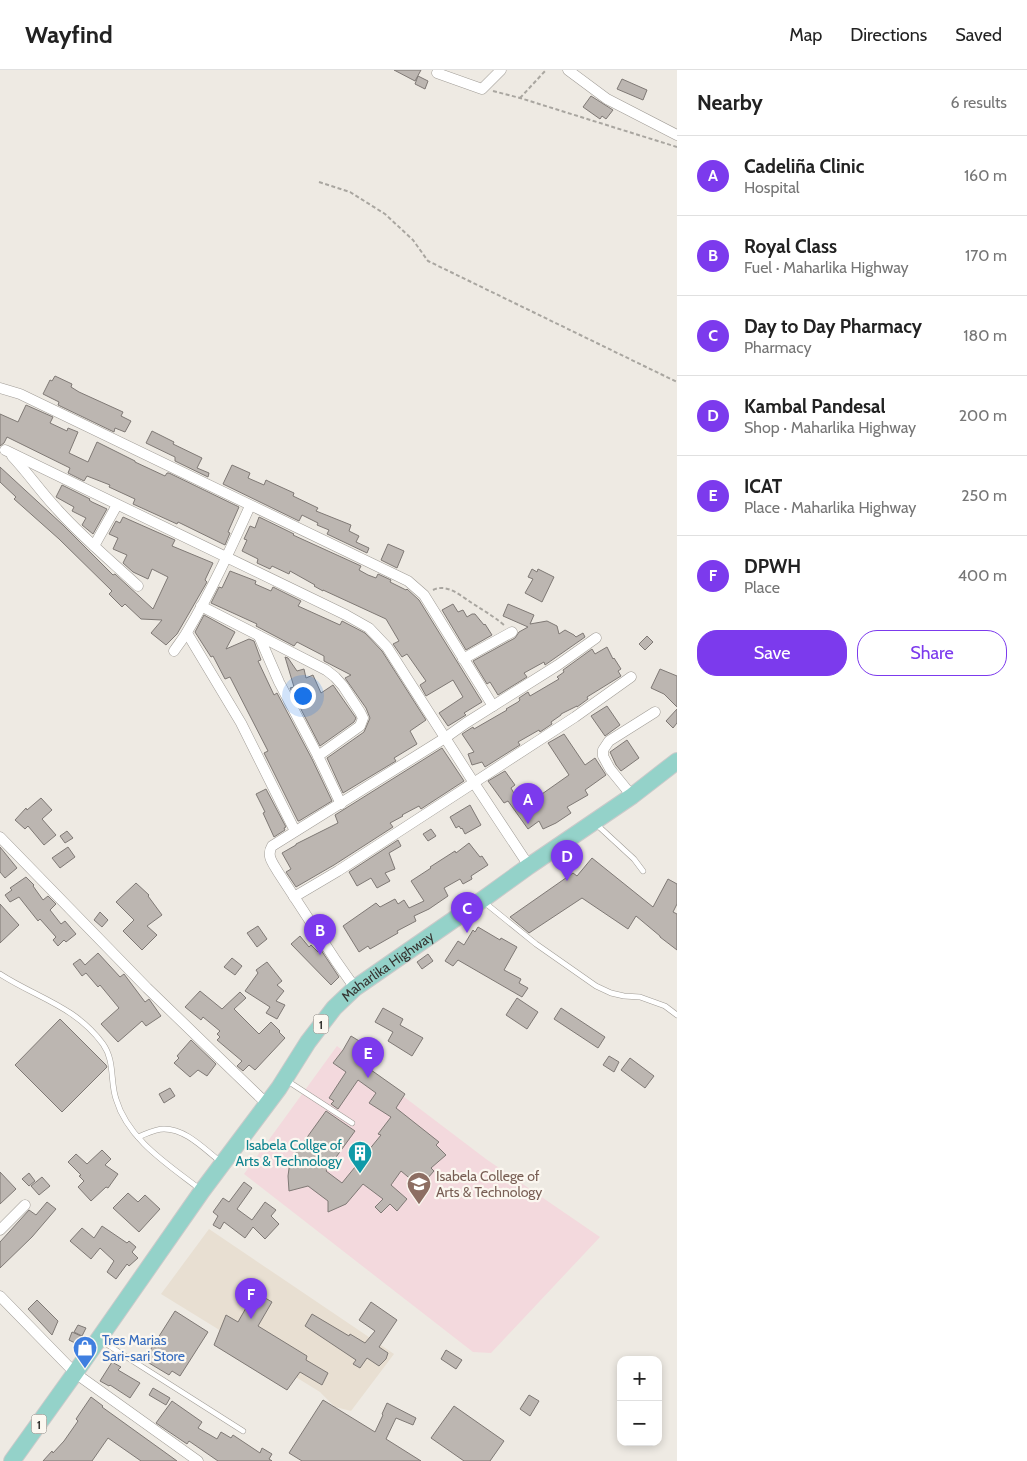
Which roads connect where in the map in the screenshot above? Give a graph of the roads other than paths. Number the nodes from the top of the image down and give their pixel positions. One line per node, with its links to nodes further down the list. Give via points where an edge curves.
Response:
1 (501, 70): 3 (street, via 482,89)
2 (568, 70): 4 (street, via 607,99)
3 (437, 71)
4 (677, 135)
5 (0, 388): 8 (street, via 20,394)
6 (2, 448): 7 (street); 9 (street)
7 (117, 505): 9 (street); 10 (street)
8 (250, 506): 10 (street); 18 (street, via 416,586)
9 (94, 546): 11 (street)
10 (226, 558): 12 (street); 22 (street, via 370,628 387,647)
11 (138, 586)
12 (202, 606): 14 (street); 15 (street)
13 (512, 632): 18 (street)
14 (187, 633): 17 (street); 29 (street, via 241,724)
15 (259, 636): 23 (street); 23 (street, via 335,676 363,718 360,726)
16 (596, 638): 20 (street)
17 (174, 651)
18 (463, 659): 20 (street)
19 (631, 677): 25 (street)
20 (493, 706): 22 (street)
21 (656, 712): 26 (street, via 609,742 603,750 610,769)
22 (445, 738): 25 (street); 27 (street)
23 (318, 756): 27 (street)
24 (677, 762): 26 (main road, Maharlika Highway / 1)
25 (474, 783): 31 (street); 33 (street)
26 (632, 796): 28 (main road, Maharlika Highway / 1)
27 (341, 804): 29 (street)
28 (594, 822): 31 (main road, Maharlika Highway / 1); 32 (lane)
29 (295, 832): 33 (street, via 272,846 269,853)
30 (0, 837): 39 (street, via 147,988)
31 (529, 866): 34 (main road, Maharlika Highway / 1)
32 (643, 871)
33 (294, 897): 36 (street)
34 (482, 900): 36 (main road, Maharlika Highway / 1); 37 (lane, via 536,944 596,986 610,993 640,997 665,1006)
35 (0, 974): 41 (lane, via 60,1005 78,1018 104,1046 111,1061 115,1097 122,1116)
36 (355, 988): 38 (main road, Maharlika Highway / 1, via 334,1008)
37 (677, 1015)
38 (284, 1079): 39 (main road, Maharlika Highway / 1); 40 (lane)
39 (267, 1104): 42 (main road, Maharlika Highway / 1)
40 (352, 1124)
41 (138, 1137): 42 (lane, via 157,1130 175,1130 188,1136); 43 (lane)
42 (222, 1164): 43 (main road, Maharlika Highway / 1)
43 (202, 1191): 47 (main road, Maharlika Highway / 1)
44 (25, 1205): 45 (street)
45 (0, 1230)
46 (0, 1296): 48 (street)
47 (98, 1339): 48 (main road, Maharlika Highway / 1); 49 (lane)
48 (75, 1373): 50 (main road, Maharlika Highway / 1); 51 (street)
49 (243, 1431)
50 (12, 1461)
51 (198, 1461)

